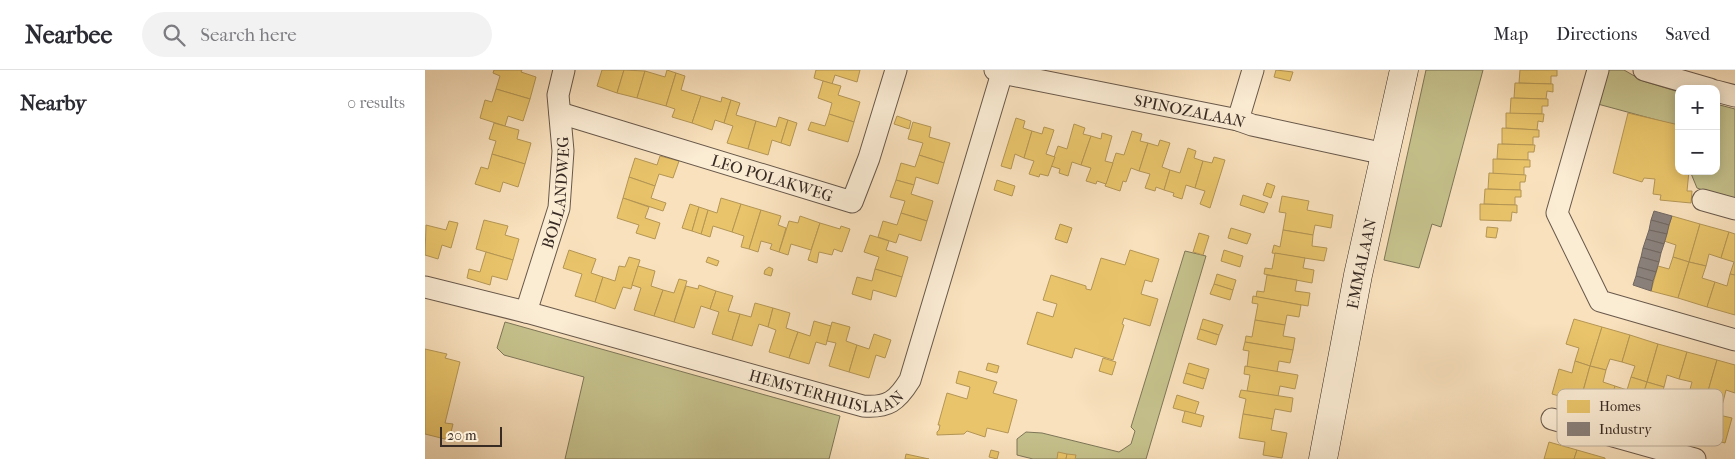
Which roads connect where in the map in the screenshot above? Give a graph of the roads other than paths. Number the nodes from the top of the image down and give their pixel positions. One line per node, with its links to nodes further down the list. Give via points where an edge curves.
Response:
1 (564, 70): 11 (street, BOLLANDWEG, via 557,95)
2 (896, 70): 11 (street, LEO POLAKWEG, via 852,202)
3 (1253, 70): 12 (street)
4 (1404, 70): 13 (main road, EMMALAAN)
5 (1598, 70): 18 (street, via 1557,213 1600,301)
6 (1644, 70): 8 (street)
7 (999, 72): 12 (street, SPINOZALAAN); 17 (street, HEMSTERHUISLAAN, via 910,380 900,396 884,405 863,406)
8 (1696, 85)
9 (1720, 91): 10 (street)
10 (1735, 96)
11 (560, 113): 17 (street, BOLLANDWEG, via 563,151 559,208)
12 (1238, 120): 13 (street, SPINOZALAAN)
13 (1385, 154): 22 (main road, EMMALAAN)
14 (1703, 200): 15 (street)
15 (1735, 210)
16 (425, 287): 17 (street, HEMSTERHUISLAAN)
17 (526, 312)
18 (1735, 340)
19 (1552, 419): 20 (street)
20 (1557, 420)
21 (1649, 446): 23 (street)
22 (1323, 459)
23 (1695, 459)

